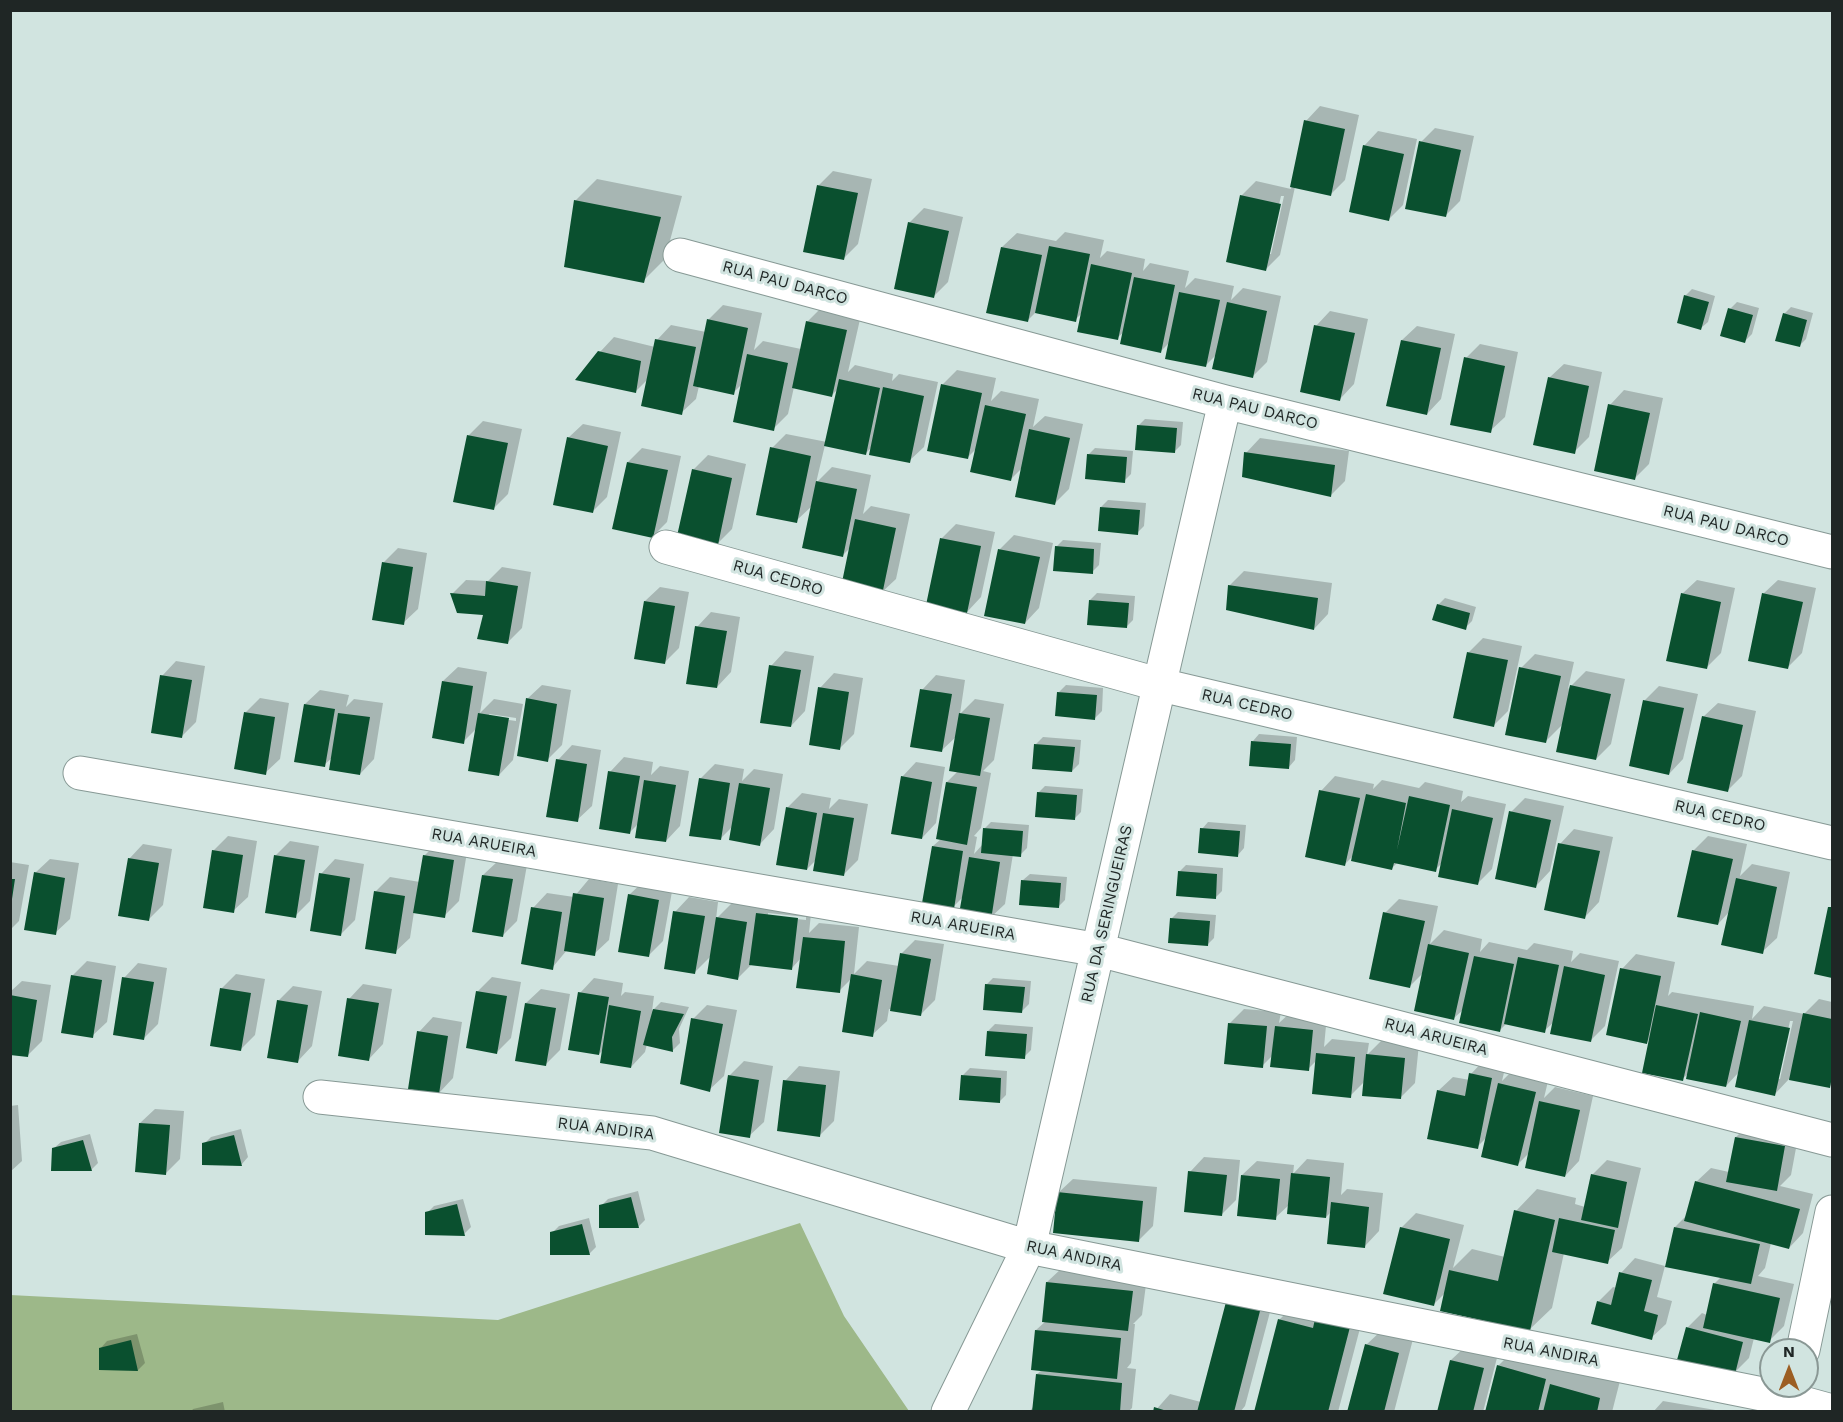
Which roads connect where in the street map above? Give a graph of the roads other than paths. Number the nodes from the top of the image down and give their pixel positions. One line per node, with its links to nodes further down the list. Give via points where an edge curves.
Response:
1 (680, 255): 2 (street, RUA PAU DARCO)
2 (1225, 402): 4 (street, RUA PAU DARCO); 5 (street, RUA DA SERINGUEIRAS)
3 (666, 547): 5 (street, RUA CEDRO)
4 (1833, 552)
5 (1161, 685): 7 (street, RUA CEDRO); 8 (street, RUA DA SERINGUEIRAS)
6 (80, 772): 8 (street, RUA ARUEIRA)
7 (1833, 843)
8 (1099, 950): 10 (street, RUA ARUEIRA); 12 (street, RUA DA SERINGUEIRAS)
9 (320, 1097): 12 (street, RUA ANDIRA, via 652,1132)
10 (1833, 1140)
11 (1833, 1212): 13 (street)
12 (1029, 1247): 14 (street, RUA ANDIRA); 16 (street, RUA DA SERINGUEIRAS)
13 (1806, 1338)
14 (1792, 1399): 15 (street, RUA ANDIRA)
15 (1833, 1411)
16 (948, 1412)

